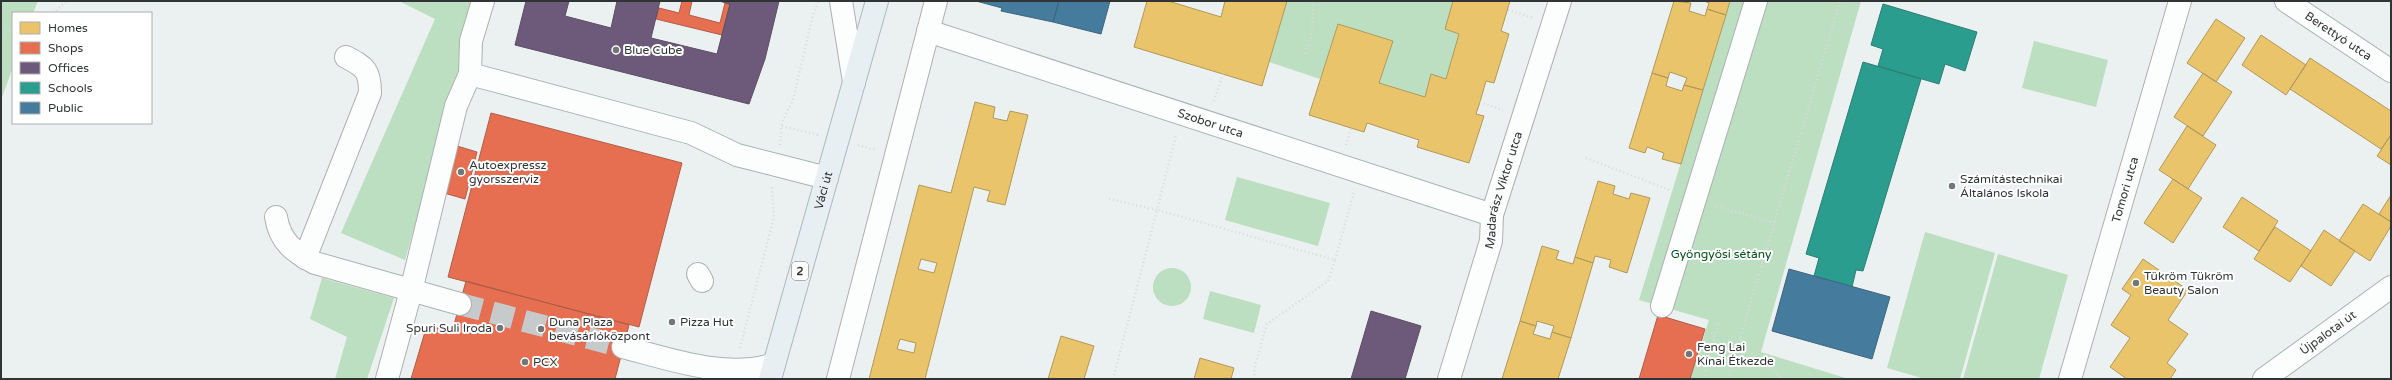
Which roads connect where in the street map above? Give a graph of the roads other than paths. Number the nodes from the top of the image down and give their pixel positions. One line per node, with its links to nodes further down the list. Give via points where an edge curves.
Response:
1 (483, 1): 12 (street, via 471,41)
2 (841, 1): 13 (street)
3 (877, 1): 13 (main road, Váci út / 2)
4 (936, 1): 9 (street)
5 (1560, 1): 15 (street, Madarász Viktor utca)
6 (1756, 1): 21 (street)
7 (2180, 1): 29 (street, Tomori utca)
8 (2286, 1): 11 (street, Berettyó utca)
9 (928, 31): 15 (street, Szobor utca); 27 (street)
10 (346, 57): 17 (street, via 363,66 370,78 370,92)
11 (2391, 71)
12 (470, 74): 14 (street, via 691,134 737,154); 19 (street, via 456,106)
13 (854, 82): 14 (main road, Váci út / 2)
14 (827, 178): 24 (main road, Váci út / 2)
15 (1492, 216): 28 (street, Madarász Viktor utca, via 1491,241)
16 (276, 217): 17 (street, via 283,240)
17 (305, 258): 19 (street)
18 (2391, 287): 30 (street, Újpalotai út)
19 (411, 291): 20 (street); 25 (street)
20 (460, 304)
21 (1662, 306)
22 (623, 347): 23 (street)
23 (680, 362): 24 (street, via 722,372); 26 (street)
24 (772, 371)
25 (387, 379)
26 (697, 379)
27 (838, 379)
28 (1449, 379)
29 (2070, 379)
30 (2264, 379)

